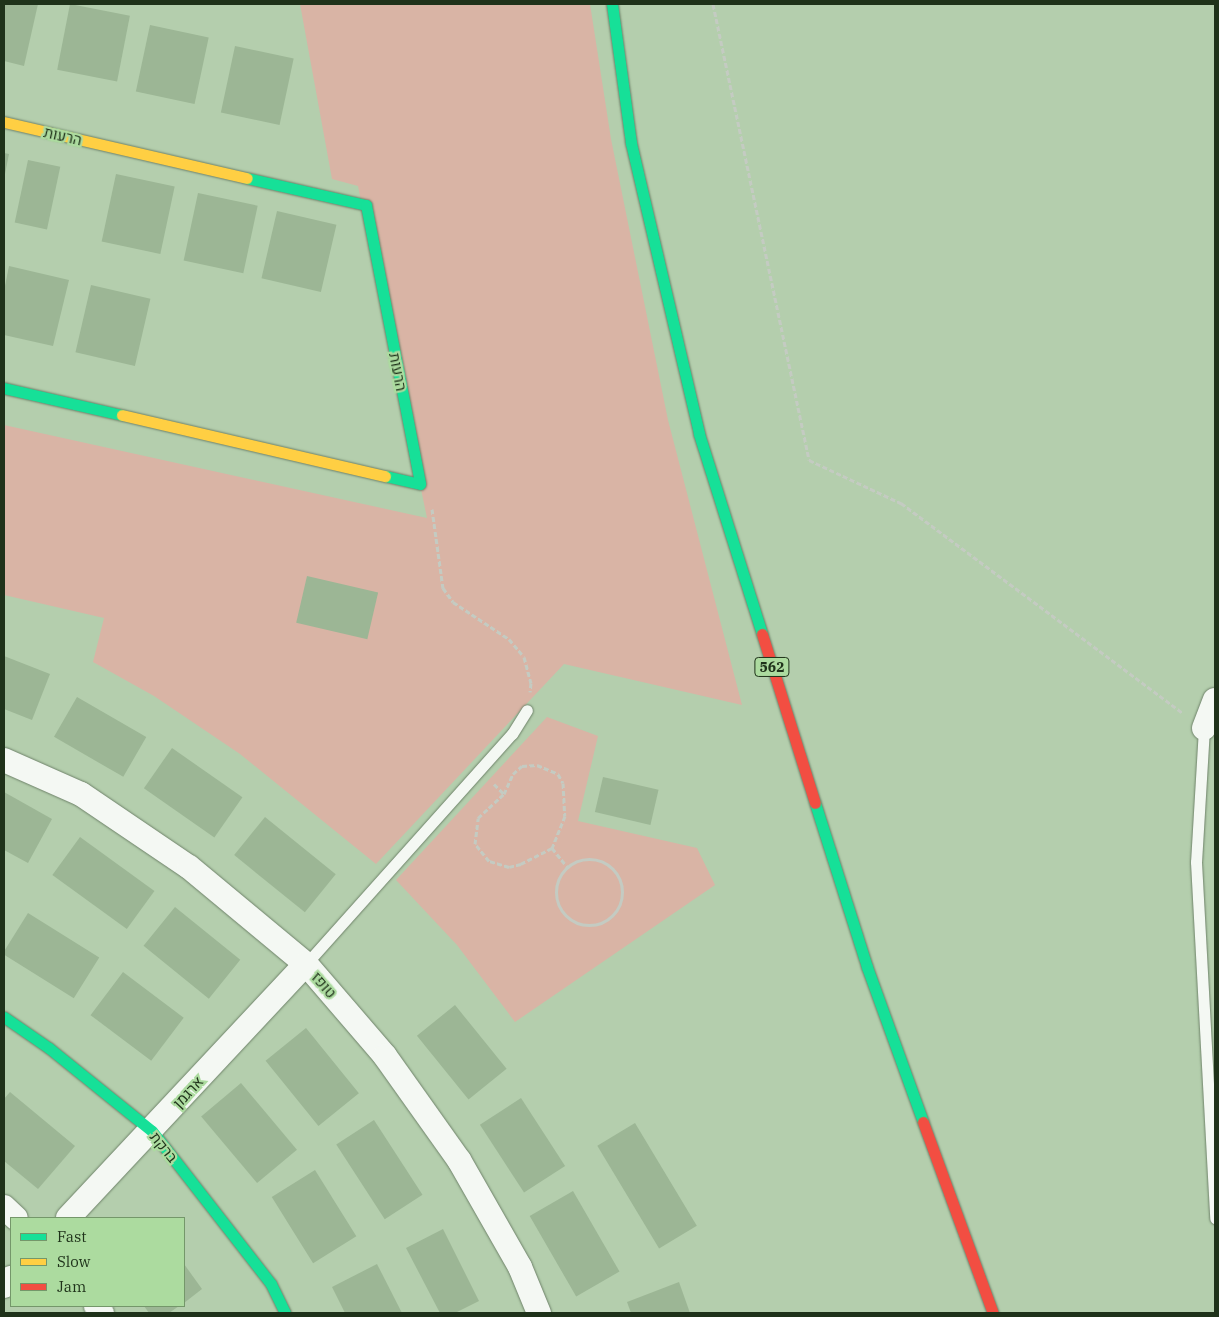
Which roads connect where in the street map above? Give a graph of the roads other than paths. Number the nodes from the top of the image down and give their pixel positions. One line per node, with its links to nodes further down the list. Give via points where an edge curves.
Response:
1 (612, 4): 17 (street, 562, via 631,143 699,434 867,967)
2 (4, 122): 3 (street, הרעות, via 366,206 420,484)
3 (4, 388)
4 (1215, 700): 6 (street)
5 (527, 710): 8 (lane, via 512,734)
6 (1204, 728): 14 (lane, via 1196,862)
7 (4, 760): 8 (street, טופז, via 81,794 189,867)
8 (306, 964): 10 (street, ארגמן); 16 (street, טופז, via 385,1056 459,1160 520,1267)
9 (4, 1016): 10 (street, ברקת)
10 (152, 1131): 13 (street, ארגמן); 15 (street, ברקת, via 271,1284)
11 (4, 1207): 12 (street)
12 (15, 1217)
13 (69, 1217)
14 (1215, 1218)
15 (285, 1313)
16 (539, 1313)
17 (993, 1313)

